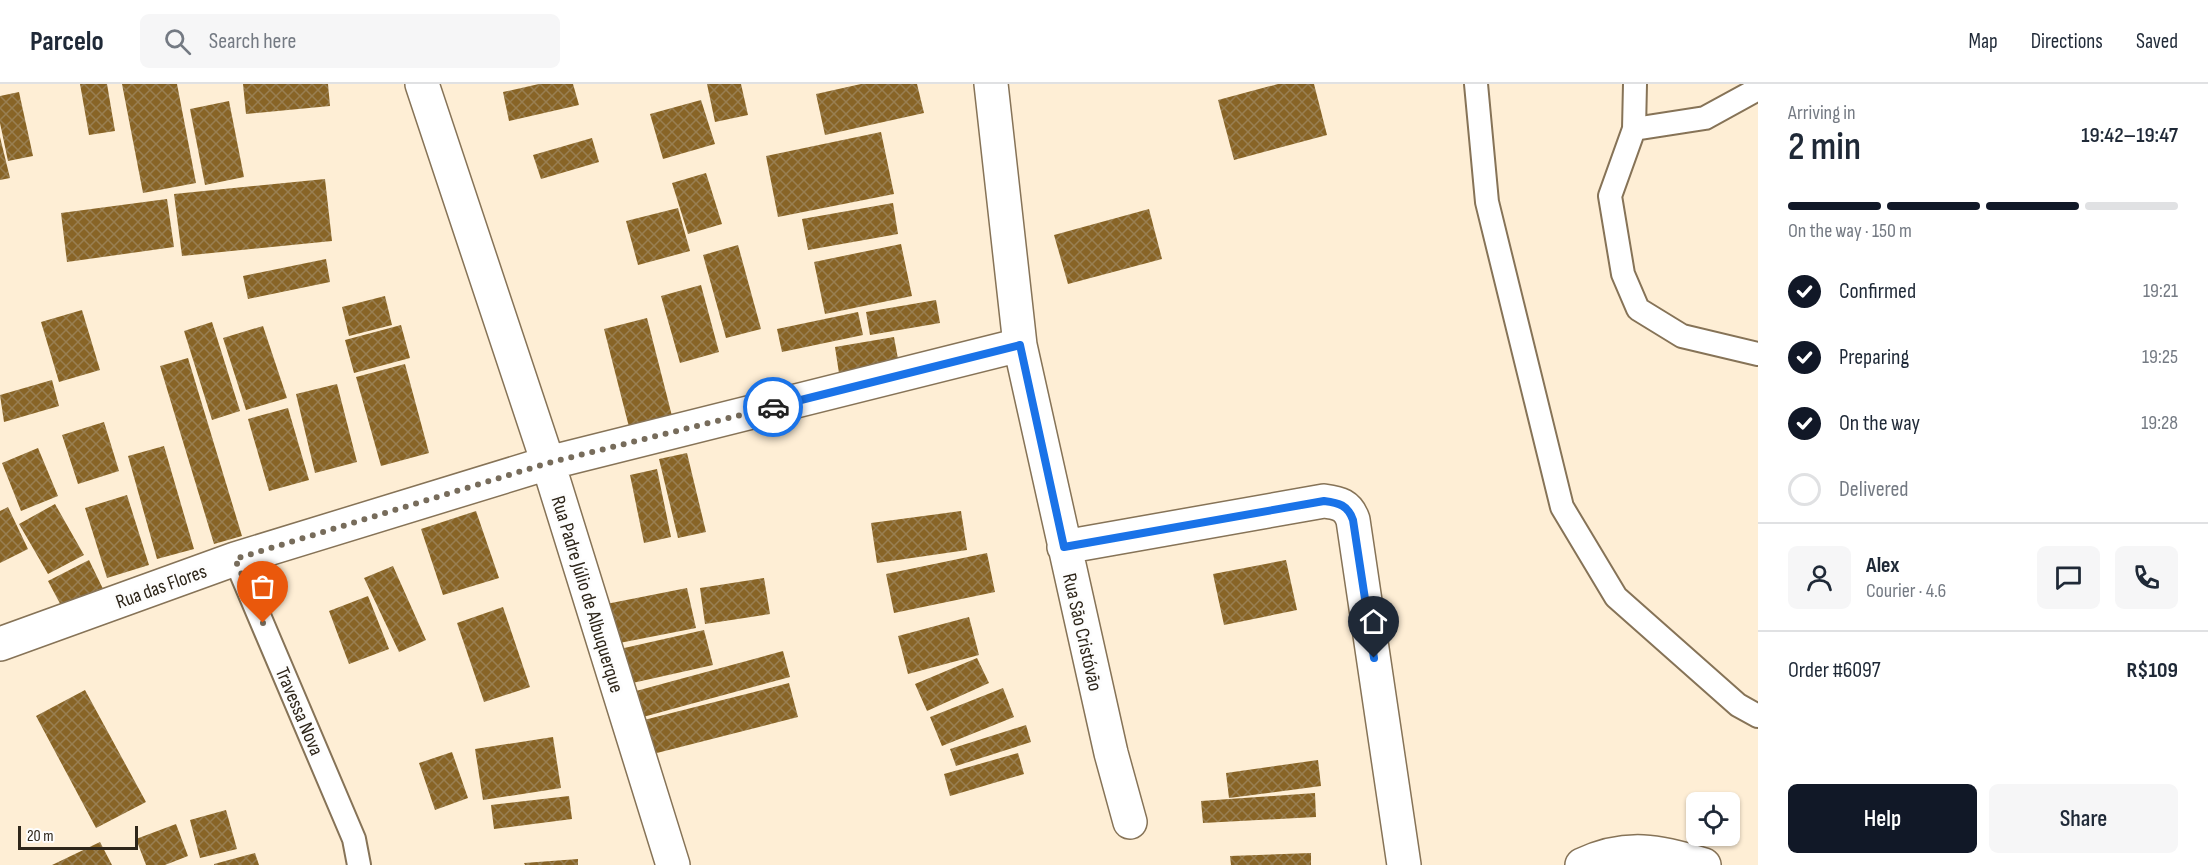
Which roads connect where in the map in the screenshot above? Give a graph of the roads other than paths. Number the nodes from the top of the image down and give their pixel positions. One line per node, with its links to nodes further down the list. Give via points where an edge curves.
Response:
1 (422, 84): 9 (street, Rua Padre Júlio de Albuquerque)
2 (992, 84): 7 (street, Rua São Cristóvão)
3 (1476, 84): 13 (lane, via 1487,202 1562,507 1616,597 1738,705)
4 (1635, 84): 6 (lane)
5 (1758, 89): 6 (lane, via 1705,118)
6 (1634, 129): 8 (lane, via 1610,196 1623,274 1638,309 1682,336)
7 (1020, 345): 9 (street, Rua das Flores); 10 (street, Rua São Cristóvão)
8 (1758, 354)
9 (548, 463): 11 (street, Rua das Flores); 16 (street, Rua Padre Júlio de Albuquerque)
10 (1064, 547): 14 (street, Rua São Cristóvão); 17 (street, via 1324,501 1349,509)
11 (235, 559): 12 (street, Rua das Flores); 15 (lane, Travessa Nova, via 354,839)
12 (0, 644)
13 (1758, 716)
14 (1130, 822)
15 (359, 865)
16 (673, 865)
17 (1404, 865)
18 (1582, 865): 19 (street, via 1599,857 1635,850 1674,855)
19 (1704, 865)

